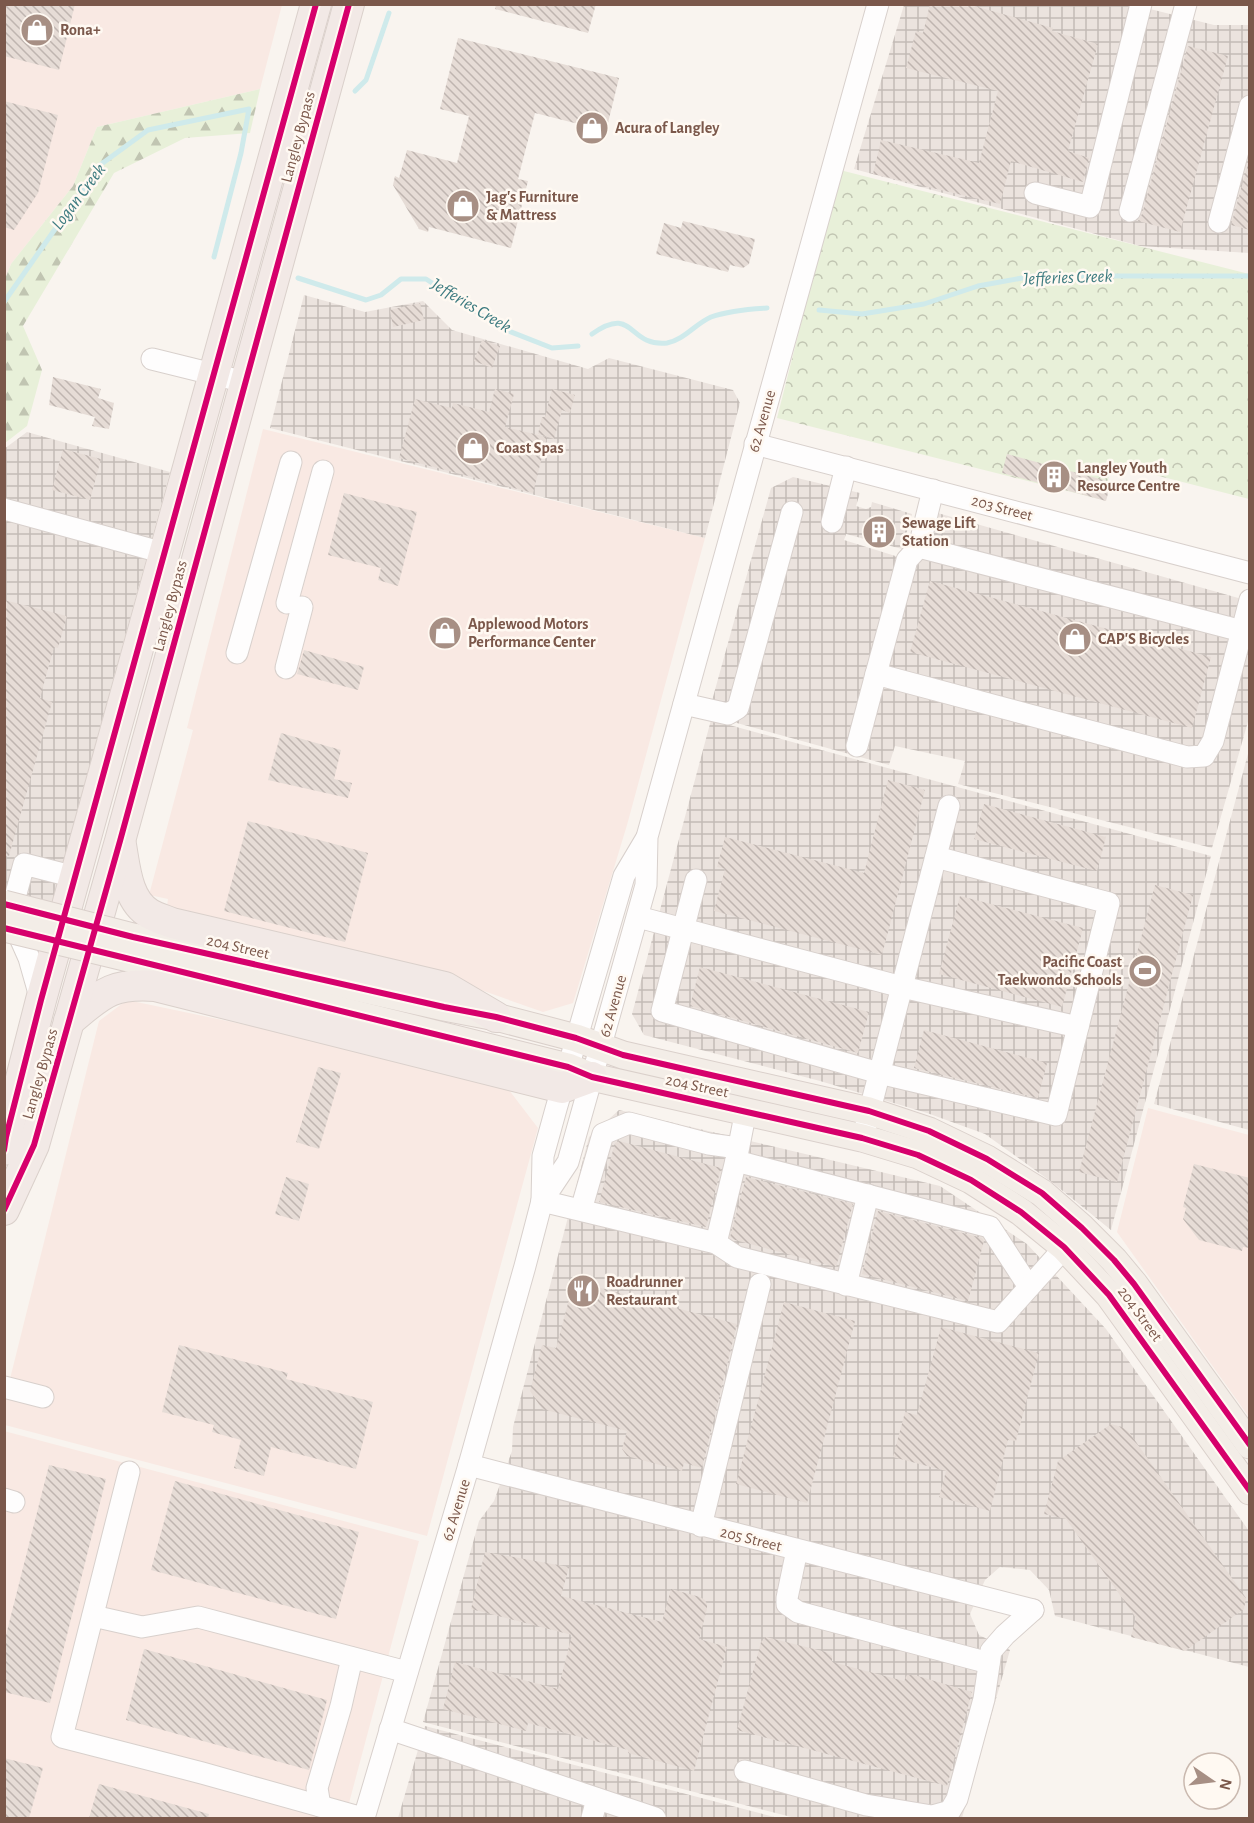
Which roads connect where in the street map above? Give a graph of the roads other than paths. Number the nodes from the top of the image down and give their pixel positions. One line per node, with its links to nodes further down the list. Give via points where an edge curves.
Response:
1 (316, 4): 11 (highway, Langley Bypass)
2 (349, 4): 12 (highway, Langley Bypass)
3 (878, 4): 13 (street, 62 Avenue)
4 (1141, 4): 7 (street, via 1090,207)
5 (1186, 4): 8 (street)
6 (1250, 106): 9 (street)
7 (1035, 193)
8 (1130, 211)
9 (1219, 222)
10 (152, 359): 11 (street)
11 (213, 374): 12 (street); 22 (highway, Langley Bypass)
12 (245, 382): 33 (highway, Langley Bypass)
13 (755, 444): 15 (street, 203 Street); 29 (street, 62 Avenue)
14 (291, 462): 26 (street)
15 (846, 467): 17 (street, 203 Street); 20 (street)
16 (323, 471): 27 (street)
17 (933, 490): 21 (street); 23 (street, 203 Street)
18 (4, 509): 22 (street)
19 (792, 512): 29 (street, via 738,708 728,714)
20 (832, 522)
21 (919, 547): 25 (street); 28 (street, via 907,560)
22 (164, 553): 35 (highway, Langley Bypass)
23 (1250, 573)
24 (1250, 600): 25 (street)
25 (1242, 631): 28 (street, via 1213,741 1204,756 1187,757)
26 (237, 653)
27 (286, 668)
28 (876, 674): 30 (street)
29 (684, 704): 32 (street, 62 Avenue)
30 (857, 746)
31 (949, 806): 34 (street)
32 (647, 837): 38 (street, 62 Avenue, via 646,885); 46 (street, 62 Avenue, via 624,876)
33 (120, 841): 43 (highway, via 128,881 136,901 148,913 172,923 445,987); 44 (highway, Langley Bypass)
34 (936, 857): 41 (street); 45 (street, via 1109,903)
35 (75, 877): 37 (street, via 24,864); 42 (highway, Langley Bypass)
36 (696, 880): 39 (street)
37 (6, 916): 40 (main road, 204 Street, bridge); 42 (street, via 29,958)
38 (638, 917): 39 (street); 46 (street, 62 Avenue)
39 (682, 929): 41 (street); 47 (street, via 662,1011)
40 (131, 948): 43 (main road, 204 Street); 48 (main road, 204 Street)
41 (902, 987): 45 (street); 47 (street)
42 (41, 1000): 52 (highway, Langley Bypass)
43 (496, 1017): 46 (main road, 204 Street)
44 (69, 1021): 48 (highway, via 103,993 136,984 155,986); 56 (highway, Langley Bypass, via 34,1145)
45 (1078, 1027): 47 (street, via 1056,1115)
46 (589, 1042): 48 (street, 62 Avenue); 50 (main road, 204 Street, via 628,1056)
47 (879, 1073): 50 (street)
48 (574, 1078): 49 (main road, 204 Street); 55 (street, 62 Avenue, via 543,1156); 55 (street, 62 Avenue, via 568,1162)
49 (746, 1110): 51 (main road, 204 Street); 53 (street)
50 (869, 1112): 51 (street); 58 (main road, 204 Street, via 929,1131 987,1159 1042,1193)
51 (862, 1138): 58 (main road, 204 Street, via 918,1155)
52 (5, 1141)
53 (737, 1154): 54 (street); 57 (street, via 629,1123 603,1134); 59 (street)
54 (868, 1195): 61 (street); 62 (street, via 990,1227)
55 (542, 1201): 57 (street); 66 (street, 62 Avenue)
56 (4, 1210)
57 (581, 1210): 59 (street)
58 (1073, 1237): 62 (street); 65 (main road, 204 Street, via 1134,1284); 68 (main road, 204 Street, via 1109,1295)
59 (716, 1243): 61 (street, via 737,1257)
60 (760, 1284): 69 (street)
61 (846, 1285): 62 (street, via 998,1322)
62 (1029, 1287)
63 (4, 1387): 64 (street)
64 (43, 1397)
65 (1250, 1445)
66 (469, 1465): 69 (street, 205 Street); 74 (street, 62 Avenue)
67 (129, 1472): 71 (street)
68 (1250, 1491)
69 (701, 1526): 70 (street, 205 Street)
70 (797, 1551): 73 (street, via 787,1604 798,1612); 73 (street, 205 Street, via 1033,1610 991,1651)
71 (93, 1616): 72 (street, via 142,1627 198,1617); 77 (street, via 62,1737)
72 (352, 1658): 74 (street); 77 (street, via 317,1788)
73 (989, 1664): 76 (street, via 984,1699 957,1799 950,1811 932,1816 866,1805)
74 (407, 1672): 75 (street, 62 Avenue)
75 (390, 1730): 78 (street); 79 (street, 62 Avenue)
76 (745, 1770)
77 (320, 1806): 79 (street)
78 (595, 1809): 80 (street)
79 (363, 1818)
80 (655, 1818)

